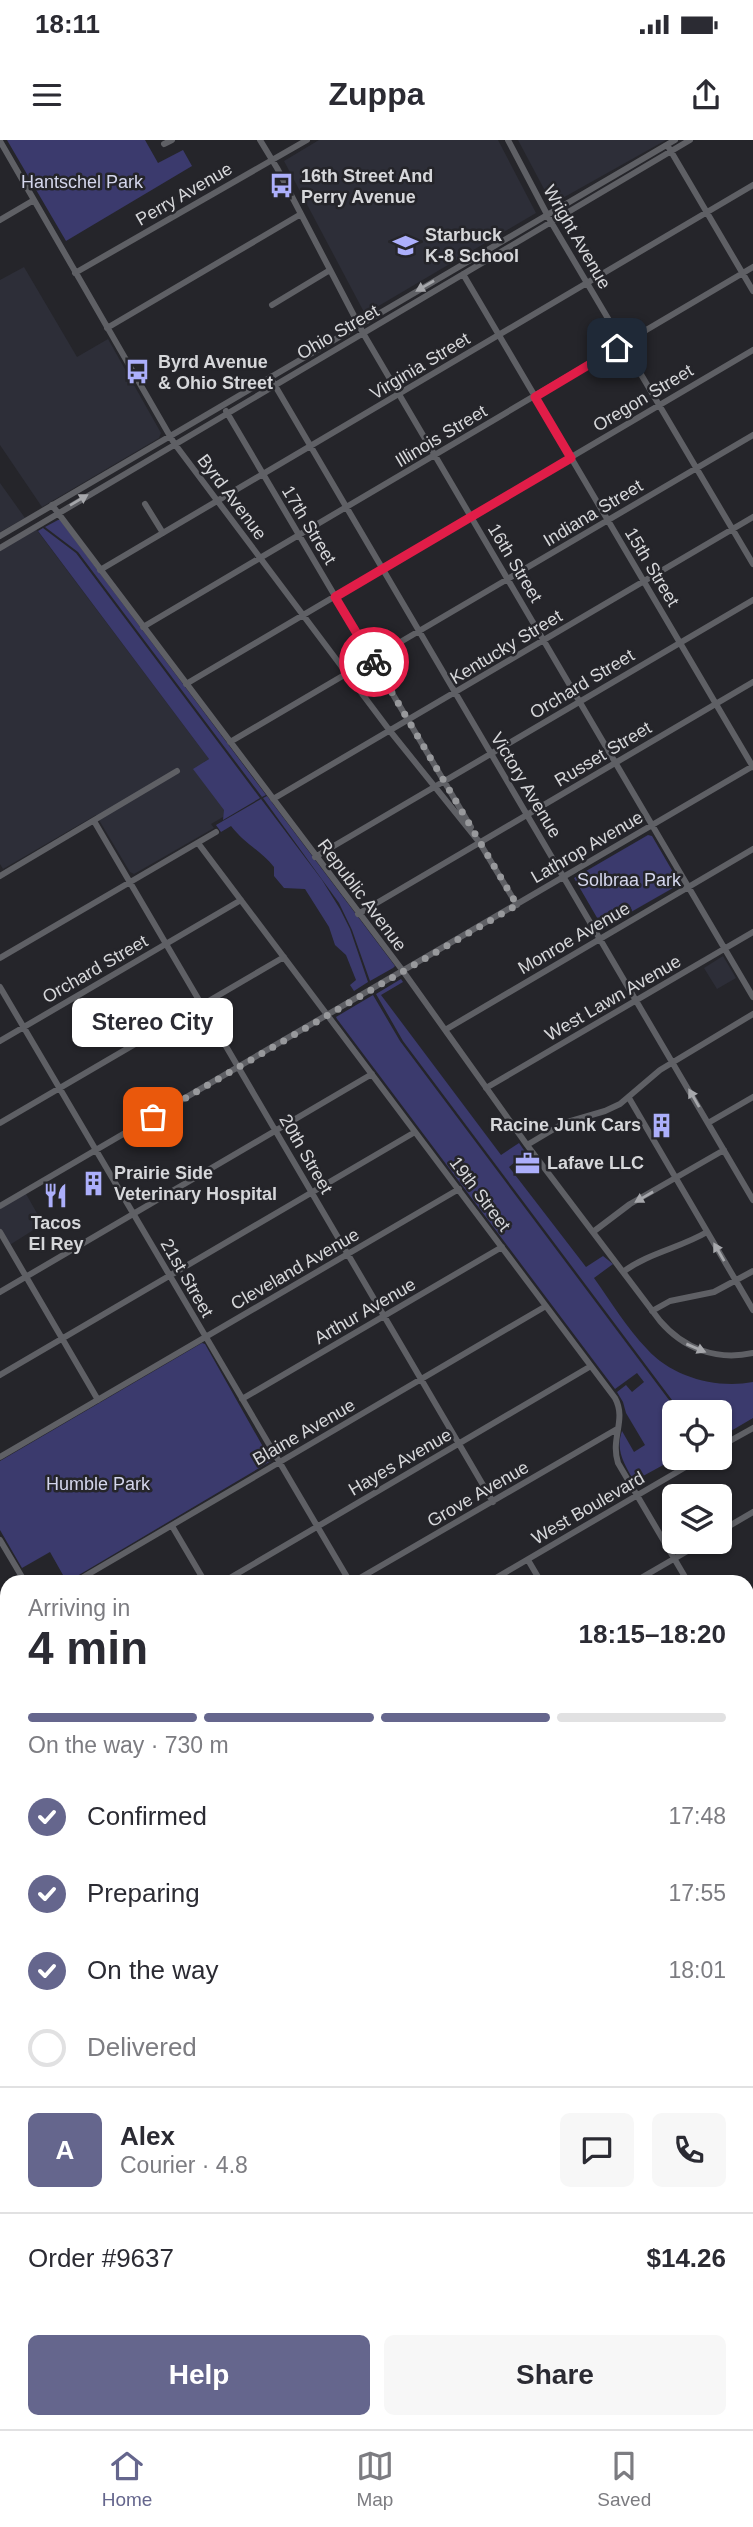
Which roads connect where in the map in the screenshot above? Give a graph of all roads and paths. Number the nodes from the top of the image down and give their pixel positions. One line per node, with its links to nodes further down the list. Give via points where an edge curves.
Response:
1 (172, 140): 8 (street)
2 (260, 140): 10 (street, 16th Street)
3 (307, 140): 10 (street, Perry Avenue)
4 (508, 140): 15 (street, Wright Avenue)
5 (675, 140): 9 (street, Ohio Street)
6 (690, 140): 9 (street, Ohio Street)
7 (0, 141): 12 (street, Byrd Avenue)
8 (164, 144)
9 (668, 148): 13 (street); 15 (street, Ohio Street)
10 (272, 160): 14 (street, 16th Street); 21 (street, Perry Avenue)
11 (753, 185): 13 (street, Virginia Street)
12 (34, 200): 16 (street); 21 (street, Byrd Avenue)
13 (707, 212): 22 (street); 24 (street, Virginia Street)
14 (301, 214): 20 (street, 16th Street); 28 (street)
15 (550, 219): 17 (street, Ohio Street); 18 (street, Ohio Street); 24 (street, Wright Avenue)
16 (0, 220)
17 (501, 242): 18 (street); 27 (street, Ohio Street, one-way to 27)
18 (502, 251): 23 (street, Ohio Street)
19 (753, 267): 22 (street, Illinois Street)
20 (330, 270): 26 (street); 27 (street, 16th Street)
21 (75, 273): 28 (street, Byrd Avenue)
22 (743, 273): 25 (street); 31 (street, Illinois Street)
23 (463, 274): 29 (street, Ohio Street); 30 (street, 15th Street)
24 (587, 283): 30 (street, Virginia Street); 31 (street, Wright Avenue)
25 (753, 291)
26 (272, 305)
27 (359, 325): 29 (street, 16th Street); 33 (street, Ohio Street)
28 (107, 328): 40 (street, Byrd Avenue)
29 (363, 333): 34 (street, Ohio Street); 35 (street, 16th Street)
30 (499, 335): 35 (street, Virginia Street); 36 (street, 15th Street)
31 (623, 344): 36 (street, Illinois Street); 37 (street, Wright Avenue)
32 (753, 350): 37 (street, Oregon Street)
33 (270, 377): 34 (street, Victory Avenue); 38 (street, Ohio Street)
34 (274, 386): 38 (street, Ohio Street); 41 (street, Victory Avenue)
35 (399, 394): 41 (street, Virginia Street); 42 (street, 16th Street)
36 (535, 397): 42 (street, Illinois Street); 43 (street, 15th Street)
37 (659, 405): 43 (street, Oregon Street); 44 (street, Wright Avenue)
38 (225, 409): 40 (street, Ohio Street); 45 (street, 17th Street)
39 (753, 435): 44 (street, Indiana Street)
40 (172, 440): 46 (street, Byrd Avenue); 48 (street, Ohio Street); 50 (street, Ohio Street, one-way to 40)
41 (310, 447): 45 (street, Virginia Street); 49 (street, Victory Avenue)
42 (435, 456): 49 (street, Illinois Street); 51 (street, 16th Street)
43 (571, 458): 51 (street, Oregon Street); 53 (street, 15th Street)
44 (696, 468): 53 (street, Indiana Street); 54 (street, Wright Avenue)
45 (263, 475): 46 (street, Virginia Street); 57 (street, 17th Street)
46 (217, 501): 55 (street, Virginia Street); 59 (street, Byrd Avenue)
47 (145, 504): 55 (street)
48 (52, 505): 50 (street, Republic Avenue); 56 (street, Ohio Street)
49 (346, 508): 57 (street, Illinois Street); 61 (street, Victory Avenue)
50 (58, 513): 58 (street, Ohio Street); 62 (street, Republic Avenue)
51 (471, 517): 61 (street, Oregon Street); 63 (street, 16th Street)
52 (753, 517): 54 (street, Kentucky Street)
53 (608, 520): 63 (street, Indiana Street); 64 (street, 15th Street)
54 (732, 529): 60 (street, Wright Avenue); 64 (street, Kentucky Street)
55 (163, 533): 62 (street, Virginia Street)
56 (0, 536)
57 (299, 536): 59 (street, Illinois Street); 65 (street, 17th Street)
58 (0, 548)
59 (260, 558): 67 (street, Byrd Avenue); 68 (street, Illinois Street)
60 (753, 564)
61 (383, 569): 65 (street, Oregon Street); 69 (street, Victory Avenue)
62 (100, 570): 68 (street, Republic Avenue)
63 (508, 579): 69 (street, Indiana Street); 70 (street, 16th Street)
64 (644, 581): 70 (street, Kentucky Street); 71 (street, 15th Street)
65 (335, 597): 67 (street, Oregon Street); 72 (street, 17th Street)
66 (753, 600): 71 (street, Orchard Street)
67 (303, 615): 73 (street, Byrd Avenue); 75 (street, Oregon Street)
68 (143, 627): 75 (street, Republic Avenue)
69 (419, 632): 72 (street, Indiana Street); 76 (street, Victory Avenue)
70 (544, 640): 76 (street, Kentucky Street); 77 (street, 16th Street)
71 (680, 643): 77 (street, Orchard Street); 78 (street, 15th Street)
72 (372, 659): 73 (street, Indiana Street); 79 (street, 17th Street)
73 (347, 674): 80 (street, Byrd Avenue); 81 (street, Indiana Street)
74 (753, 682): 78 (street, Russet Street)
75 (186, 684): 81 (street, Republic Avenue)
76 (456, 693): 79 (street, Kentucky Street); 82 (street, Victory Avenue)
77 (580, 702): 82 (street, Orchard Street); 83 (street, 16th Street)
78 (716, 704): 83 (street, Russet Street); 84 (street, 15th Street)
79 (408, 720): 80 (street, Kentucky Street); 86 (street, 17th Street)
80 (390, 731): 87 (street, Byrd Avenue); 88 (street, Kentucky Street)
81 (230, 742): 88 (street, Republic Avenue)
82 (492, 754): 86 (street, Orchard Street); 89 (street, Victory Avenue)
83 (616, 763): 89 (street, Russet Street); 91 (street, 16th Street)
84 (753, 766): 91 (street, Lathrop Avenue)
85 (177, 771): 90 (street)
86 (444, 781): 87 (street, Orchard Street); 94 (street, 17th Street)
87 (434, 788): 94 (street, Byrd Avenue); 96 (street, Orchard Street)
88 (273, 799): 96 (street, Republic Avenue)
89 (528, 815): 94 (street, Russet Street); 98 (street, Victory Avenue)
90 (94, 821): 97 (street); 99 (street, 20th Street)
91 (653, 825): 98 (street, Lathrop Avenue); 100 (street, 16th Street)
92 (216, 832): 93 (street)
93 (198, 843): 99 (street); 101 (street, 19th Street)
94 (480, 843): 102 (street, 17th Street); 103 (street, Russet Street)
95 (753, 849): 100 (street, Monroe Avenue)
96 (316, 857): 103 (street, Republic Avenue)
97 (0, 876)
98 (564, 877): 102 (street, Lathrop Avenue); 105 (street, Victory Avenue)
99 (130, 882): 106 (street, 20th Street); 109 (street)
100 (689, 887): 105 (street, Monroe Avenue); 107 (street, 16th Street)
101 (241, 900): 106 (street, Orchard Street); 108 (street, 19th Street)
102 (517, 905): 110 (street, Lathrop Avenue)
103 (358, 914): 110 (street, Republic Avenue)
104 (753, 932): 107 (street, West Lawn Avenue)
105 (600, 939): 113 (street, Victory Avenue); 118 (street, Monroe Avenue)
106 (166, 944): 114 (street, 20th Street); 117 (street, Orchard Street)
107 (725, 948): 112 (street, 16th Street); 113 (street, West Lawn Avenue)
108 (284, 957): 114 (street); 116 (street, 19th Street)
109 (0, 958)
110 (403, 971): 116 (street, Lathrop Avenue); 118 (street, Republic Avenue)
111 (0, 987): 117 (street, 21st Street)
112 (753, 997)
113 (636, 1000): 120 (street, Victory Avenue); 124 (street, West Lawn Avenue)
114 (202, 1005): 121 (street, 20th Street); 123 (street)
115 (753, 1014): 120 (street)
116 (328, 1015): 121 (street, Lathrop Avenue); 122 (street, 19th Street)
117 (24, 1027): 119 (street, Orchard Street); 123 (street, 21st Street)
118 (445, 1030): 124 (street, Republic Avenue)
119 (0, 1041)
120 (672, 1062): 126 (street); 128 (street, Victory Avenue, one-way to 120)
121 (239, 1067): 129 (street, 20th Street); 132 (street, Lathrop Avenue)
122 (372, 1074): 129 (street); 130 (street, 19th Street)
123 (60, 1088): 127 (street); 132 (street, 21st Street)
124 (486, 1088): 131 (street, Republic Avenue)
125 (753, 1097): 128 (street)
126 (629, 1098): 131 (street, via 553,1128); 134 (street)
127 (0, 1123)
128 (708, 1123): 133 (street, Victory Avenue)
129 (276, 1131): 137 (street, 20th Street); 140 (street)
130 (415, 1132): 136 (street, 19th Street); 137 (street)
131 (527, 1145): 141 (street, Republic Avenue)
132 (96, 1150): 139 (street, Lathrop Avenue); 140 (street, 21st Street)
133 (724, 1150): 134 (street); 135 (street, Victory Avenue)
134 (676, 1178): 141 (street, one-way to 141); 142 (street)
135 (750, 1186): 138 (street, Victory Avenue)
136 (458, 1189): 144 (street, 19th Street); 145 (street, Cleveland Avenue)
137 (312, 1192): 145 (street, 20th Street); 148 (street)
138 (753, 1200)
139 (0, 1206)
140 (134, 1214): 148 (street, 21st Street); 149 (street)
141 (593, 1232): 147 (street, Republic Avenue)
142 (707, 1232): 147 (street); 150 (street, one-way to 142)
143 (0, 1233): 149 (street)
144 (502, 1247): 152 (street, 19th Street); 155 (street, Arthur Avenue)
145 (348, 1254): 155 (street, 20th Street); 156 (street, Cleveland Avenue)
146 (753, 1271): 150 (street)
147 (622, 1272): 154 (street, Republic Avenue)
148 (170, 1276): 156 (street, 21st Street); 157 (street)
149 (26, 1277): 151 (street); 157 (street)
150 (736, 1281): 153 (street); 154 (street)
151 (0, 1292)
152 (546, 1306): 159 (street, 19th Street); 161 (street, Blaine Avenue)
153 (753, 1310)
154 (652, 1311): 158 (street, Republic Avenue, one-way to 158, via 671,1333 697,1349 728,1356)
155 (384, 1315): 161 (street, 20th Street); 162 (street, Arthur Avenue)
156 (205, 1337): 162 (street, 21st Street); 163 (street, Cleveland Avenue)
157 (62, 1338): 160 (street); 163 (street)
158 (753, 1353)
159 (591, 1366): 165 (street, 19th Street, via 617,1402 621,1416); 167 (street, Hayes Avenue)
160 (0, 1375)
161 (422, 1379): 167 (street, 20th Street); 169 (street, Blaine Avenue)
162 (242, 1399): 169 (street, 21st Street)
163 (98, 1400): 168 (street, Cleveland Avenue)
164 (753, 1428): 166 (street)
165 (617, 1429): 171 (street, 19th Street, via 617,1459); 172 (street, Grove Avenue)
166 (732, 1440)
167 (459, 1443): 172 (street, 20th Street); 176 (street, Hayes Avenue)
168 (0, 1457)
169 (279, 1463): 175 (street, Blaine Avenue); 176 (street, 21st Street)
170 (681, 1470): 171 (street, West Boulevard)
171 (637, 1496): 179 (street, 19th Street); 180 (street, West Boulevard)
172 (493, 1502): 186 (street, Grove Avenue)
173 (753, 1512): 174 (street)
174 (732, 1524)
175 (172, 1526): 182 (street, Blaine Avenue); 183 (street)
176 (317, 1527): 184 (street, Hayes Avenue); 185 (street, 21st Street)
177 (0, 1540): 181 (street)
178 (683, 1554): 179 (street)
179 (674, 1559): 189 (street); 190 (street, 19th Street)
180 (528, 1560): 187 (street, West Boulevard); 188 (street)
181 (21, 1575)
182 (87, 1575)
183 (201, 1575)
184 (235, 1575)
185 (348, 1575)
186 (364, 1575)
187 (501, 1575)
188 (537, 1575)
189 (646, 1575)
190 (684, 1575)

